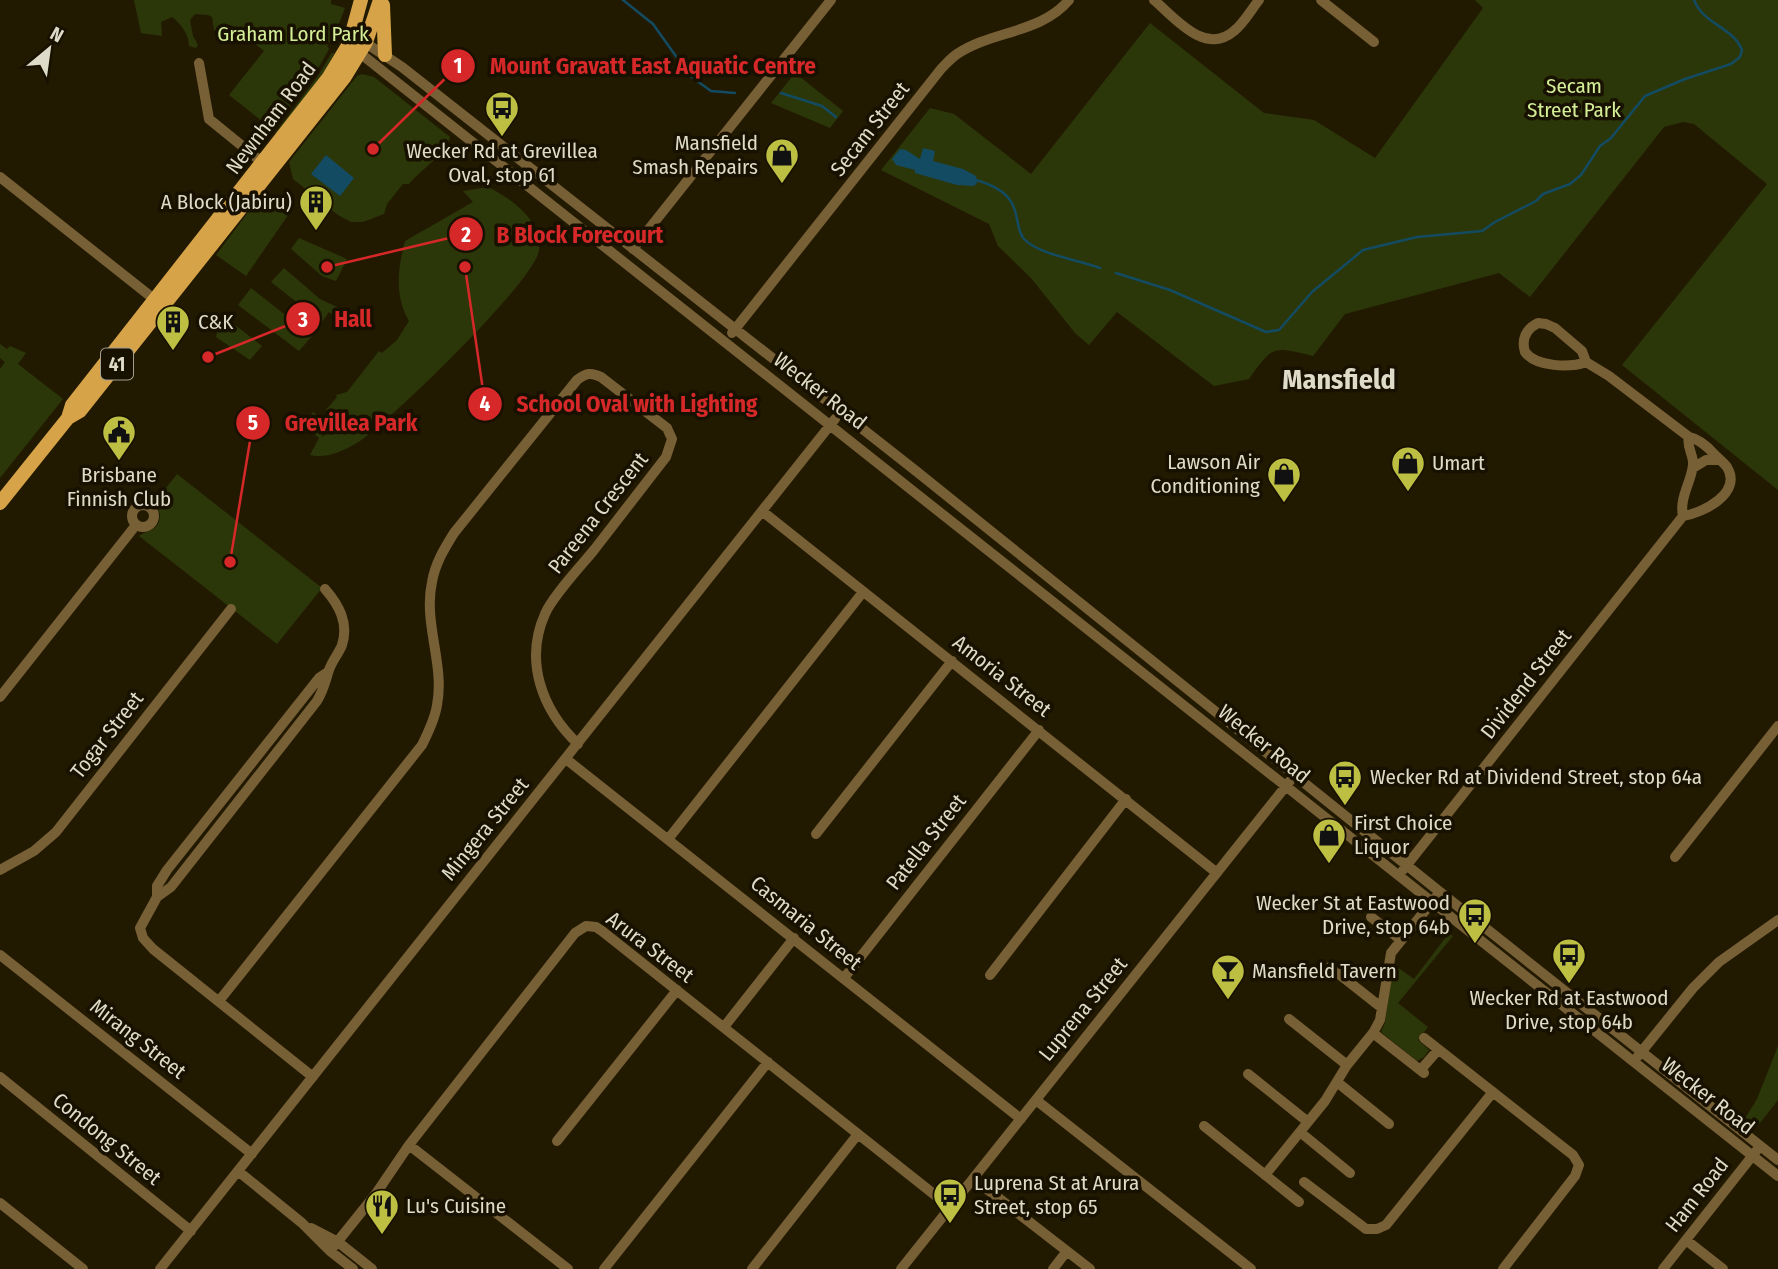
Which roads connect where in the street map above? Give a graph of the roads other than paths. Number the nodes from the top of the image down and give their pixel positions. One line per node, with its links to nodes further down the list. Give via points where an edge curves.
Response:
1 (361, 0): 8 (main road, Newnham Road / 41)
2 (381, 0): 8 (main road, Newnham Road / 41); 10 (main road)
3 (831, 0): 14 (street)
4 (1069, 0): 16 (street, Secam Street, via 1057,14 984,41 957,54 941,69)
5 (1154, 0): 6 (street, via 1195,35 1214,40 1236,30)
6 (1259, 0)
7 (1321, 0): 9 (street)
8 (357, 43): 10 (street, Wecker Road); 12 (main road, Newnham Road / 41); 15 (main road, Newnham Road / 41, via 338,86); 17 (street, Wecker Road)
9 (1374, 43)
10 (385, 55): 14 (street, Wecker Road)
11 (199, 63): 12 (street, via 209,118)
12 (263, 163): 15 (main road, Newnham Road / 41)
13 (0, 177): 15 (street)
14 (633, 249): 16 (street, Wecker Road)
15 (159, 303): 24 (main road, Newnham Road / 41, via 80,411 68,418)
16 (735, 329): 17 (street); 19 (street, Wecker Road)
17 (726, 341): 20 (street, Wecker Road)
18 (1586, 362): 18 (street, via 1577,366 1536,362 1525,352 1526,332 1538,323 1546,324 1582,351); 21 (street)
19 (840, 413): 20 (street, Mingera Street); 28 (street, Wecker Road)
20 (831, 425): 25 (street, Mingera Street); 29 (street, Wecker Road)
21 (1689, 437): 22 (street); 23 (street, Dividend Street)
22 (1719, 460): 23 (street, via 1706,460); 26 (street, Dividend Street, via 1730,475 1727,492 1694,515)
23 (1693, 468): 26 (street, Dividend Street, via 1681,506)
24 (0, 503)
25 (762, 511): 31 (street, Amoria Street); 39 (street, Mingera Street)
26 (1683, 516): 47 (street, Dividend Street)
27 (136, 525): 36 (street)
28 (1042, 573): 29 (street); 33 (street, Wecker Road)
29 (1033, 584): 34 (street, Wecker Road)
30 (324, 589): 61 (street, via 338,605 345,630 328,672 318,678 167,870 141,928 143,939 153,949)
31 (863, 592): 35 (street, Amoria Street); 45 (street)
32 (231, 609): 48 (street, Togar Street, via 56,832)
33 (1117, 632): 34 (street); 41 (street, Wecker Road)
34 (1108, 644): 42 (street, Wecker Road)
35 (952, 660): 38 (street, Amoria Street); 44 (street)
36 (0, 697)
37 (1778, 726): 46 (street)
38 (1039, 730): 43 (street, Amoria Street); 59 (street, Patella Street)
39 (578, 744): 40 (street, Mingera Street); 61 (street, Pareena Crescent, via 553,717 538,677 535,646 545,612 666,457 672,439 667,428 592,373 577,380 454,533 440,557 431,582 430,608 438,704 422,745)
40 (566, 759): 45 (street, Casmaria Street); 74 (street, Mingera Street)
41 (1295, 774): 42 (street, Luprena Street); 47 (street, Wecker Road)
42 (1286, 786): 49 (street, Luprena Street); 50 (street, Wecker Road)
43 (1126, 799): 49 (street, Amoria Street); 58 (street)
44 (816, 834)
45 (669, 838): 54 (street, Casmaria Street)
46 (1675, 857)
47 (1407, 865): 50 (street, Dividend Street); 51 (street, Wecker Road)
48 (0, 870)
49 (1217, 873): 77 (street, Luprena Street)
50 (1399, 875): 51 (street, Wecker Road)
51 (1436, 897): 55 (street); 68 (street, Wecker Road); 70 (street, Wecker Road)
52 (1371, 917): 55 (street)
53 (1778, 919): 68 (street, via 1719,962)
54 (794, 938): 59 (street, Casmaria Street); 64 (street)
55 (1401, 940): 62 (street, via 1388,962)
56 (0, 955): 87 (street, Mirang Street)
57 (1330, 967): 62 (street)
58 (990, 975)
59 (844, 978): 78 (street, Casmaria Street)
60 (677, 990): 64 (street, Arura Street); 84 (street); 85 (street, Arura Street, via 597,928 582,926)
61 (219, 1001): 74 (street)
62 (1382, 1008): 65 (street)
63 (1289, 1019): 71 (street)
64 (723, 1027): 69 (street, Arura Street)
65 (1373, 1032): 67 (street, via 1424,1070); 71 (street)
66 (1424, 1038): 67 (street)
67 (1438, 1050): 76 (street)
68 (1641, 1052): 70 (street); 86 (street, Wecker Road)
69 (768, 1062): 83 (street, Arura Street); 111 (street)
70 (1633, 1062): 88 (street, Wecker Road)
71 (1346, 1065): 75 (street)
72 (1248, 1074): 79 (street)
73 (0, 1077): 100 (street, Condong Street)
74 (313, 1077): 87 (street, Mingera Street)
75 (1337, 1082): 79 (street); 80 (street)
76 (1493, 1092): 96 (street, via 1386,1225 1366,1229); 117 (street, via 1573,1155 1579,1165)
77 (1036, 1100): 78 (street, Luprena Street); 116 (street)
78 (1021, 1119): 94 (street, Luprena Street)
79 (1308, 1122): 82 (street)
80 (1390, 1124)
81 (1204, 1126): 92 (street)
82 (1300, 1132): 91 (street); 92 (street)
83 (858, 1134): 98 (street, Arura Street); 112 (street)
84 (557, 1141)
85 (409, 1145): 102 (street, Arura Street); 110 (street)
86 (1760, 1145): 88 (street, Ham Road); 89 (street, Wecker Road)
87 (252, 1154): 90 (street, Mingera Street)
88 (1753, 1156): 93 (street, Wecker Road); 101 (street, Ham Road)
89 (1778, 1160)
90 (238, 1171): 99 (street); 100 (street, Mingera Street)
91 (1350, 1173)
92 (1265, 1175): 96 (street)
93 (1778, 1176)
94 (974, 1178): 98 (street, Luprena Street); 104 (street)
95 (1304, 1182): 96 (street)
96 (1309, 1199)
97 (0, 1203): 106 (street)
98 (950, 1207): 113 (street, Luprena Street)
99 (302, 1223): 102 (street); 103 (street)
100 (191, 1231): 105 (street, Mingera Street)
101 (1686, 1240): 118 (street, Ham Road); 119 (street)
102 (338, 1242): 103 (street, Arura Street); 109 (street)
103 (330, 1251): 108 (street)
104 (1067, 1251): 114 (street); 115 (street)
105 (163, 1265): 107 (street)
106 (83, 1269)
107 (176, 1269)
108 (353, 1269)
109 (372, 1269)
110 (568, 1269)
111 (604, 1269)
112 (752, 1269)
113 (901, 1269)
114 (1053, 1269)
115 (1090, 1269)
116 (1251, 1269)
117 (1503, 1269)
118 (1663, 1269)
119 (1723, 1269)

